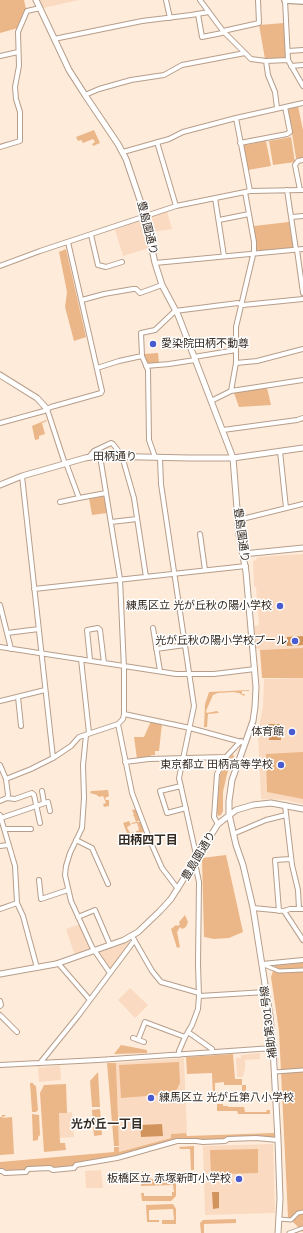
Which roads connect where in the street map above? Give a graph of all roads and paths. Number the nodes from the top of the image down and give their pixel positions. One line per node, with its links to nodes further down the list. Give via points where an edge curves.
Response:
1 (36, 0): 7 (street, 豊島園通り)
2 (166, 0): 10 (street)
3 (200, 0): 8 (street)
4 (258, 0): 11 (street, via 259,23)
5 (285, 0): 6 (main road); 14 (street)
6 (303, 1)
7 (40, 8): 12 (street, 豊島園通り); 15 (street, via 26,12 18,32)
8 (209, 12): 9 (street); 11 (street)
9 (198, 14): 10 (street); 11 (street, via 202,37)
10 (170, 18): 12 (street, via 142,21)
11 (223, 31): 16 (street)
12 (54, 39): 24 (street, 豊島園通り)
13 (303, 50): 14 (street)
14 (288, 51): 18 (street)
15 (18, 52): 17 (street); 31 (street, via 19,66 15,87 20,112 20,141)
16 (244, 53): 19 (street, via 251,59); 24 (street, via 182,64 164,75 131,80)
17 (0, 56)
18 (288, 60): 19 (street); 20 (street)
19 (266, 61): 27 (street)
20 (291, 66): 21 (street); 22 (street)
21 (303, 66)
22 (301, 80): 23 (street)
23 (303, 86)
24 (85, 95): 32 (street, 豊島園通り)
25 (303, 103): 26 (street)
26 (285, 107): 27 (street); 30 (street, via 290,132)
27 (277, 108): 28 (street)
28 (236, 118): 29 (street, via 183,132); 30 (street)
29 (157, 142): 32 (street); 39 (street)
30 (240, 142): 36 (street)
31 (0, 147)
32 (123, 152): 41 (street, 豊島園通り)
33 (303, 160): 35 (street, via 295,165)
34 (287, 190): 35 (street); 36 (street); 43 (street)
35 (301, 190)
36 (250, 191): 37 (street)
37 (245, 192): 38 (street); 40 (street)
38 (215, 198): 39 (street); 44 (street)
39 (176, 206): 41 (street)
40 (249, 214): 44 (street); 49 (street, via 254,242)
41 (145, 216): 45 (street); 52 (street, 豊島園通り)
42 (303, 216): 43 (street)
43 (292, 218): 48 (street)
44 (219, 220): 50 (street)
45 (90, 235): 46 (street); 51 (street, via 98,265 106,267)
46 (68, 242): 53 (street); 58 (street)
47 (303, 249): 48 (street)
48 (296, 250): 49 (street); 54 (street)
49 (253, 254): 50 (street); 59 (street)
50 (224, 256): 52 (street)
51 (122, 262)
52 (155, 263): 55 (street, 豊島園通り)
53 (0, 266)
54 (302, 274): 56 (street)
55 (162, 284): 58 (street, via 140,293 133,288); 60 (street, 豊島園通り)
56 (303, 293)
57 (303, 299): 59 (street)
58 (82, 300): 67 (street)
59 (241, 304): 60 (street); 62 (street, via 236,327)
60 (175, 311): 63 (street, via 155,330 141,333); 64 (street, 豊島園通り)
61 (303, 348): 65 (street, via 257,361)
62 (236, 350): 64 (street); 65 (street)
63 (142, 356): 66 (street); 67 (street)
64 (194, 358): 66 (street); 71 (street, 豊島園通り)
65 (236, 363): 70 (street)
66 (146, 366): 81 (street, via 149,440)
67 (97, 368): 72 (street, via 101,393)
68 (0, 375): 72 (street, via 37,398)
69 (303, 380): 70 (street)
70 (231, 391): 71 (street)
71 (211, 401): 75 (street, 豊島園通り)
72 (47, 409): 74 (street); 83 (street)
73 (303, 418): 75 (street)
74 (0, 423)
75 (223, 430): 82 (street, 豊島園通り)
76 (303, 448): 77 (street, 田柄通り)
77 (280, 451): 82 (street, 田柄通り); 90 (street)
78 (100, 456): 79 (street, 田柄通り); 80 (street, 田柄通り); 86 (street)
79 (122, 456): 80 (street, via 111,443 94,451); 81 (street, 田柄通り); 91 (street)
80 (89, 457): 83 (street, 田柄通り)
81 (157, 458): 82 (street, 田柄通り); 99 (street)
82 (233, 458): 92 (street, 豊島園通り)
83 (65, 464): 84 (street, 田柄通り); 87 (street)
84 (22, 476): 85 (street, 田柄通り); 102 (street)
85 (0, 485)
86 (106, 493): 87 (street); 93 (street)
87 (79, 498): 88 (street)
88 (60, 502)
89 (303, 504): 90 (street)
90 (286, 508): 92 (street)
91 (137, 519): 93 (street); 100 (street)
92 (238, 520): 96 (street, 豊島園通り)
93 (111, 522): 101 (street)
94 (200, 534): 98 (street)
95 (303, 548): 96 (street)
96 (243, 554): 97 (street, 豊島園通り)
97 (246, 566): 98 (street); 116 (street, 豊島園通り)
98 (205, 570): 99 (street)
99 (174, 573): 100 (street); 107 (street)
100 (146, 576): 101 (street)
101 (120, 580): 102 (street); 115 (street)
102 (34, 589): 105 (street)
103 (0, 605): 106 (street)
104 (153, 628): 109 (street)
105 (38, 629): 106 (street); 111 (street)
106 (7, 633): 110 (street)
107 (185, 645): 109 (street); 118 (street)
108 (0, 647): 110 (street)
109 (156, 648): 117 (street)
110 (11, 649): 111 (street)
111 (41, 653): 112 (street); 119 (street)
112 (81, 659): 113 (street); 126 (street)
113 (90, 660): 114 (street); 114 (street, via 87,630 98,628)
114 (104, 662): 115 (street)
115 (124, 666): 117 (street); 122 (street)
116 (255, 669): 118 (street); 127 (street, 豊島園通り, via 253,721)
117 (160, 672): 118 (street)
118 (189, 674): 125 (street, via 194,706)
119 (45, 690): 120 (street); 129 (street)
120 (18, 696): 121 (street); 124 (street)
121 (0, 700)
122 (124, 714): 123 (street); 125 (street)
123 (118, 724): 126 (street); 131 (street)
124 (21, 726)
125 (190, 728): 127 (street); 130 (street)
126 (87, 734): 129 (street, via 79,737); 152 (street, via 83,765 82,829)
127 (243, 742): 128 (street); 144 (street, 豊島園通り, via 232,780)
128 (225, 757): 130 (street); 148 (street, via 216,774 214,817)
129 (53, 758): 133 (street)
130 (184, 759): 131 (street); 134 (street, via 179,778)
131 (125, 762): 160 (street, via 132,793 151,843 162,868)
132 (0, 765): 133 (street)
133 (6, 779): 136 (street)
134 (181, 786): 141 (street); 141 (street, via 160,791 167,813)
135 (42, 791): 138 (street)
136 (7, 798): 137 (street); 140 (street, via 15,799 32,793)
137 (0, 801)
138 (44, 803): 140 (street); 143 (street, via 48,802)
139 (285, 805): 142 (street); 144 (street, via 252,805); 145 (street)
140 (36, 806): 146 (street); 147 (street)
141 (186, 808): 155 (street)
142 (303, 808)
143 (50, 811)
144 (229, 814): 148 (street, 豊島園通り); 151 (street, 補助第301号線)
145 (286, 815): 151 (street, via 271,818); 156 (street)
146 (1, 817): 150 (street)
147 (40, 823)
148 (218, 824): 155 (street, 豊島園通り)
149 (31, 828): 150 (street)
150 (4, 829): 153 (street)
151 (233, 834): 163 (street, 補助第301号線)
152 (76, 840): 159 (street, via 92,848); 161 (street, via 66,866)
153 (8, 845): 154 (street); 162 (street, via 16,869)
154 (0, 846)
155 (197, 859): 157 (street, 豊島園通り)
156 (291, 859): 165 (street); 166 (street, via 275,860)
157 (194, 864): 160 (street, 豊島園通り); 181 (street, via 199,882)
158 (39, 880): 161 (street, via 41,899)
159 (108, 884)
160 (178, 889): 169 (street, 豊島園通り)
161 (68, 890): 168 (street)
162 (17, 903): 164 (street); 176 (street)
163 (253, 908): 166 (street); 175 (street, 補助第301号線)
164 (0, 909)
165 (301, 909): 167 (street)
166 (279, 911): 167 (street)
167 (284, 911): 170 (street)
168 (78, 916): 171 (street, via 95,910); 172 (street)
169 (133, 939): 171 (street, 豊島園通り); 178 (street); 181 (street, via 161,982)
170 (303, 940)
171 (110, 945): 172 (street, 豊島園通り)
172 (94, 951): 174 (street, 豊島園通り); 178 (street)
173 (303, 960): 175 (street)
174 (58, 963): 176 (street, 豊島園通り); 182 (street)
175 (262, 964): 177 (street, via 280,971); 180 (street, 補助第301号線)
176 (37, 968): 179 (street, 豊島園通り)
177 (303, 970)
178 (110, 972): 182 (street)
179 (0, 974)
180 (266, 992): 181 (street); 190 (street, 補助第301号線)
181 (199, 994): 187 (street, via 198,1009)
182 (90, 1000): 193 (street)
183 (0, 1001): 184 (street)
184 (0, 1006)
185 (0, 1016): 186 (street)
186 (17, 1032)
187 (188, 1032): 188 (street); 191 (street, via 212,1049)
188 (185, 1037): 189 (street, via 146,1022 135,1039); 192 (street)
189 (144, 1042)
190 (273, 1048): 191 (street); 196 (street, 補助第301号線)
191 (212, 1052): 192 (street)
192 (179, 1054): 193 (street)
193 (40, 1063): 194 (street)
194 (0, 1065)
195 (303, 1070): 196 (street)
196 (275, 1072): 197 (street, 補助第301号線)
197 (278, 1140): 198 (street, via 256,1138 177,1141 117,1158 76,1165 74,1168 28,1169 26,1172 5,1173); 200 (street, 補助第301号線)
198 (0, 1171)
199 (303, 1212): 200 (street, via 291,1220)
200 (279, 1220): 202 (street, 補助第301号線)
201 (303, 1228): 203 (street)
202 (278, 1233)
203 (289, 1233)

